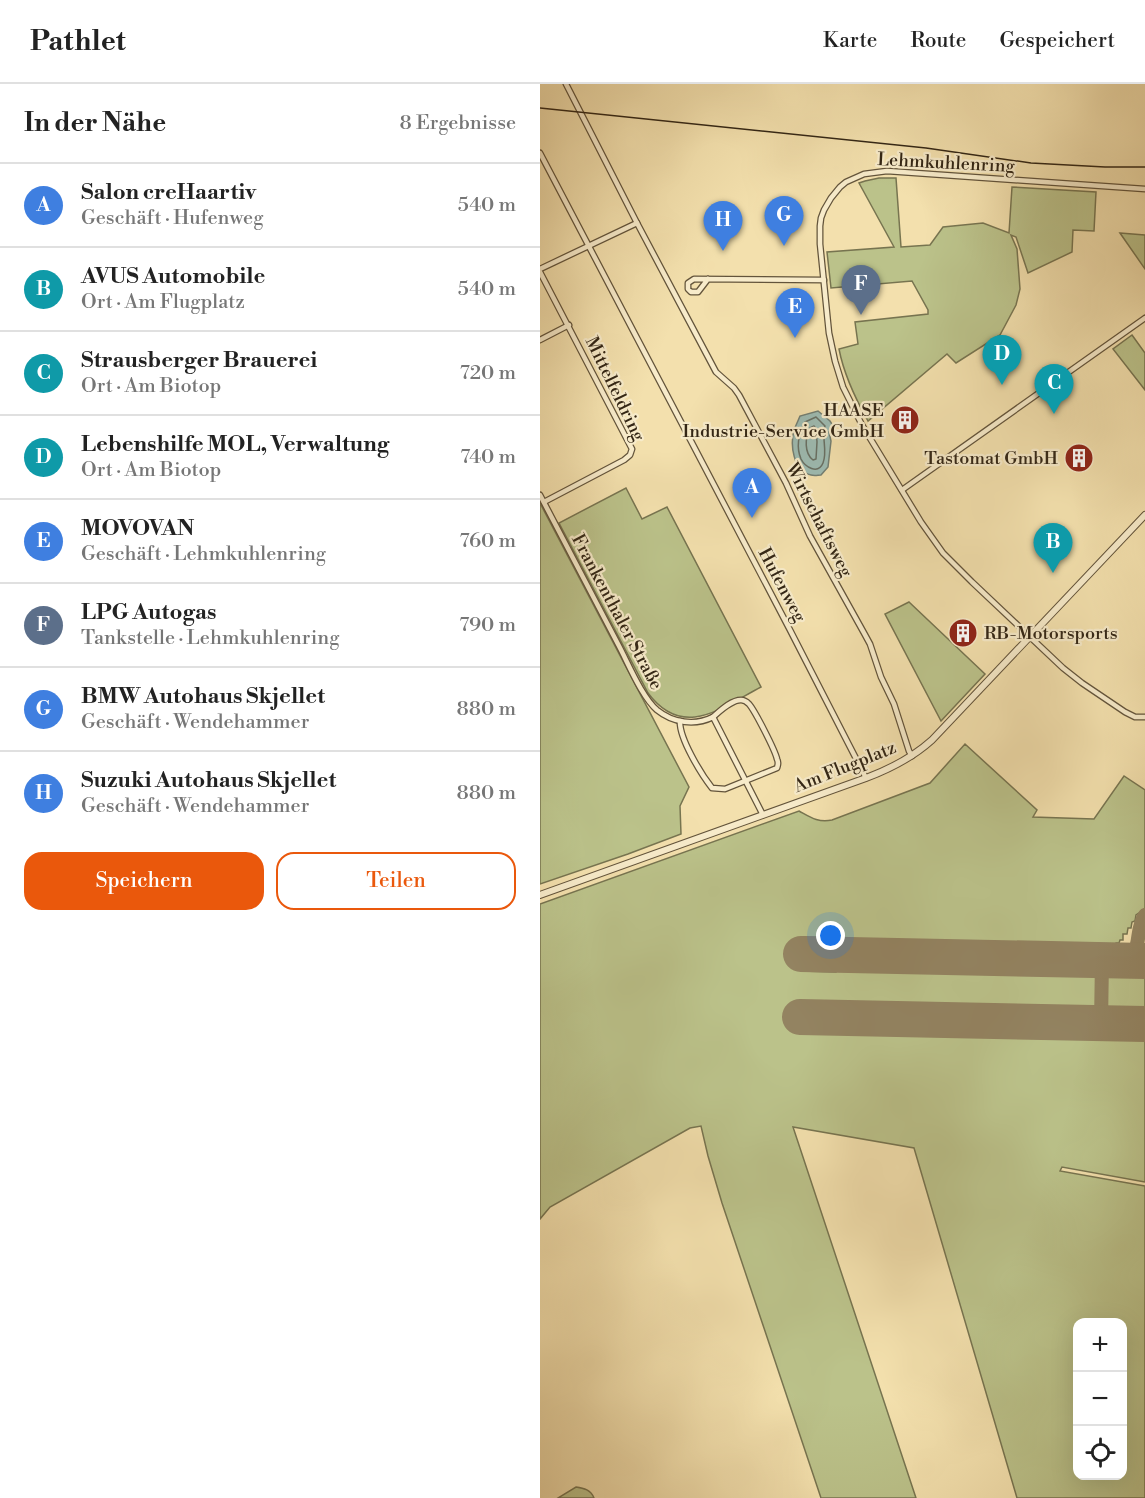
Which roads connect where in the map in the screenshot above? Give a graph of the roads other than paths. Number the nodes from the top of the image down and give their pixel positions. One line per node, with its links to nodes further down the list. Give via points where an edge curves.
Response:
1 (566, 84): 4 (street, Wirtschaftsweg)
2 (540, 153): 5 (street, Hufenweg)
3 (1145, 189): 8 (street, Lehmkuhlenring, via 887,171 864,174 840,187 824,210 820,233)
4 (637, 223): 5 (street); 20 (street, Wirtschaftsweg, via 716,372 739,395 870,644)
5 (589, 246): 6 (street, Mittelfeldring); 21 (street, Hufenweg)
6 (540, 270): 10 (street, Mittelfeldring)
7 (708, 279): 8 (street)
8 (824, 280): 12 (street, Lehmkuhlenring, via 831,342 843,387)
9 (1145, 318): 12 (street)
10 (569, 326): 11 (street); 14 (street, Mittelfeldring, via 632,453)
11 (540, 340)
12 (902, 490): 16 (street, Lehmkuhlenring, via 943,553)
13 (540, 495): 14 (street)
14 (544, 502): 19 (street, Frankenthaler Straße, via 646,697 659,711)
15 (1145, 515): 16 (street, Am Flugplatz)
16 (1030, 636): 18 (street, Lehmkuhlenring, via 1083,683 1128,714); 20 (street, Am Flugplatz, via 932,740)
17 (713, 717): 19 (street, via 697,722); 22 (street); 22 (street, via 736,701 745,701 751,707 778,765)
18 (1145, 717)
19 (680, 721): 22 (street, via 684,740 711,788 724,789)
20 (912, 756): 21 (street, Am Flugplatz)
21 (866, 778): 23 (street, Am Flugplatz)
22 (746, 781): 23 (street)
23 (763, 815): 24 (street, Am Flugplatz)
24 (540, 895)

